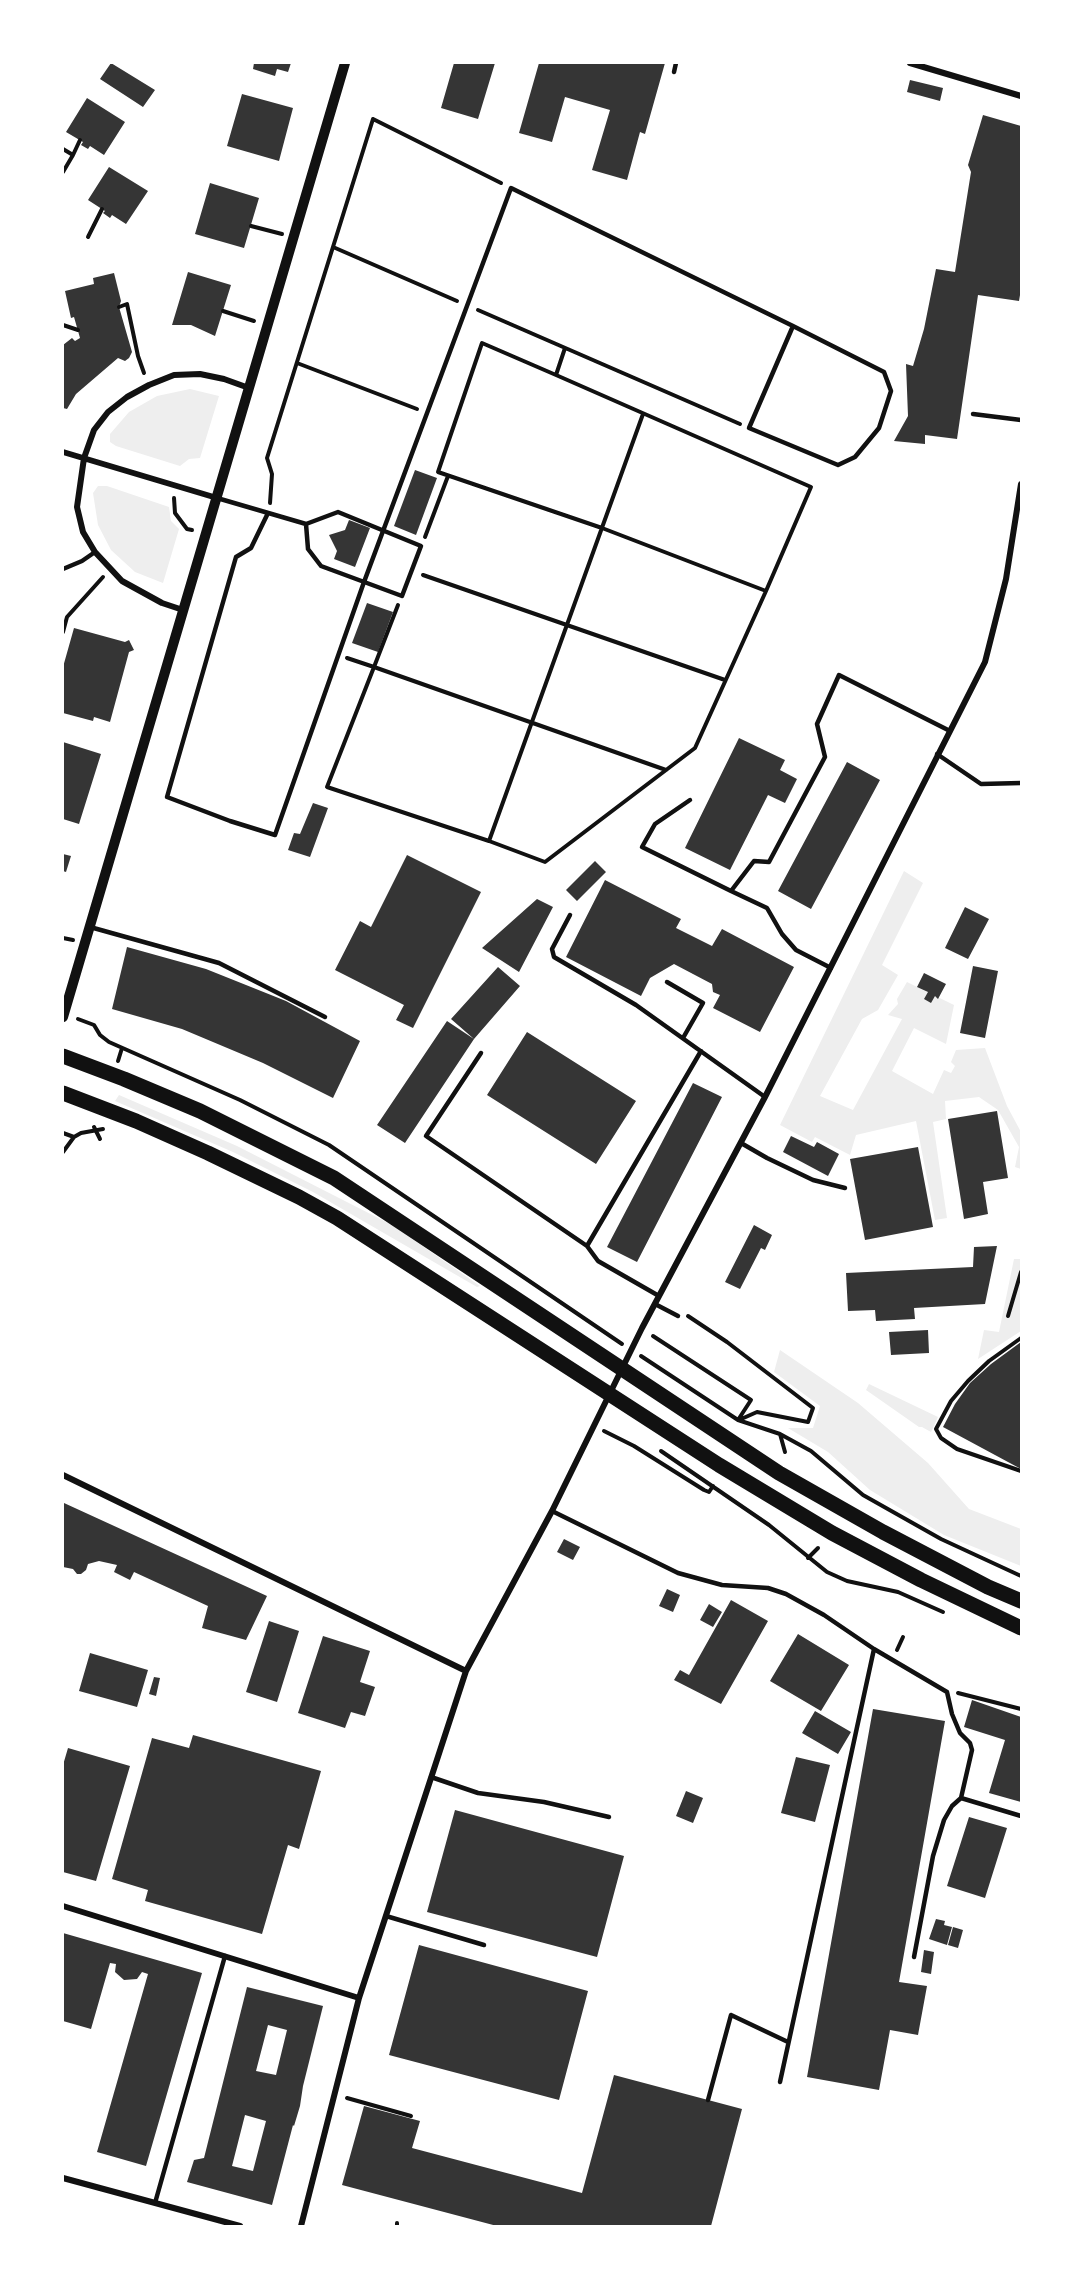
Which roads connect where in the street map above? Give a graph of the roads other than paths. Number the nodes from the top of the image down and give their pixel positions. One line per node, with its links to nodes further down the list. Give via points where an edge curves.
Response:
1 (345, 63): 7 (street)
2 (676, 63): 4 (lane)
3 (910, 63): 5 (street)
4 (674, 72)
5 (1021, 96)
6 (793, 326): 6 (lane, via 884,372 891,391 879,428 855,457 838,465 749,428); 16 (lane, via 511,188)
7 (249, 388): 11 (street, via 200,374 174,375 149,385 108,412 94,430); 13 (street)
8 (973, 414): 9 (lane)
9 (1021, 420)
10 (63, 452): 11 (street)
11 (84, 458): 13 (street); 17 (street, via 77,507 83,532)
12 (1021, 484): 21 (street, via 1006,579 985,662)
13 (217, 498): 14 (lane); 20 (street)
14 (268, 513): 15 (lane); 19 (lane, via 251,548 236,557 167,797 275,835)
15 (306, 524): 16 (lane, via 338,512); 19 (lane, via 308,549 321,566)
16 (383, 531): 19 (lane); 19 (lane, via 421,546 402,596)
17 (95, 552): 18 (lane); 20 (street, via 122,581)
18 (63, 569)
19 (364, 582)
20 (183, 610): 27 (street)
21 (950, 730): 22 (street); 25 (lane, via 839,675 817,724 825,757 769,862 754,861)
22 (937, 754): 23 (lane, via 981,783); 28 (street)
23 (1020, 781)
24 (690, 800): 25 (lane, via 655,824 642,847)
25 (731, 891): 28 (lane, via 767,908 796,950)
26 (570, 915): 32 (lane, via 552,949 554,957 636,1005)
27 (90, 927): 30 (street); 31 (lane, via 219,963)
28 (831, 968): 37 (street)
29 (667, 982): 32 (lane, via 703,1003)
30 (63, 1017)
31 (325, 1017)
32 (682, 1038): 33 (lane)
33 (702, 1051): 37 (lane); 40 (lane)
34 (481, 1053): 40 (lane, via 426,1136)
35 (63, 1056): 46 (main road, via 200,1112 334,1178 779,1473 883,1532)
36 (63, 1093): 47 (main road, via 136,1121 337,1218 708,1458 863,1550)
37 (765, 1097): 38 (street)
38 (741, 1143): 39 (lane, via 813,1180); 41 (street)
39 (845, 1188)
40 (587, 1246): 41 (lane, via 598,1261)
41 (659, 1296): 42 (street)
42 (655, 1304): 43 (lane); 45 (street)
43 (678, 1316)
44 (63, 1475): 49 (street)
45 (552, 1511): 48 (lane, via 678,1573 722,1585 768,1588 786,1594); 49 (street)
46 (1021, 1601)
47 (1018, 1626)
48 (874, 1649): 51 (lane, via 947,1692 960,1733 972,1750); 60 (lane)
49 (466, 1671): 50 (street)
50 (431, 1777): 53 (lane, via 478,1793 544,1802); 55 (street)
51 (961, 1798): 52 (lane); 58 (lane, via 944,1820 936,1847)
52 (1021, 1816)
53 (609, 1817)
54 (63, 1906): 57 (street)
55 (386, 1916): 56 (lane); 59 (street)
56 (484, 1945)
57 (225, 1956): 59 (street); 64 (lane)
58 (914, 1957)
59 (359, 1998): 66 (street)
60 (788, 2042): 61 (lane); 62 (lane, via 731,2015)
61 (780, 2082)
62 (708, 2100)
63 (63, 2178): 64 (street)
64 (156, 2203): 65 (street)
65 (240, 2226)
66 (301, 2226)

